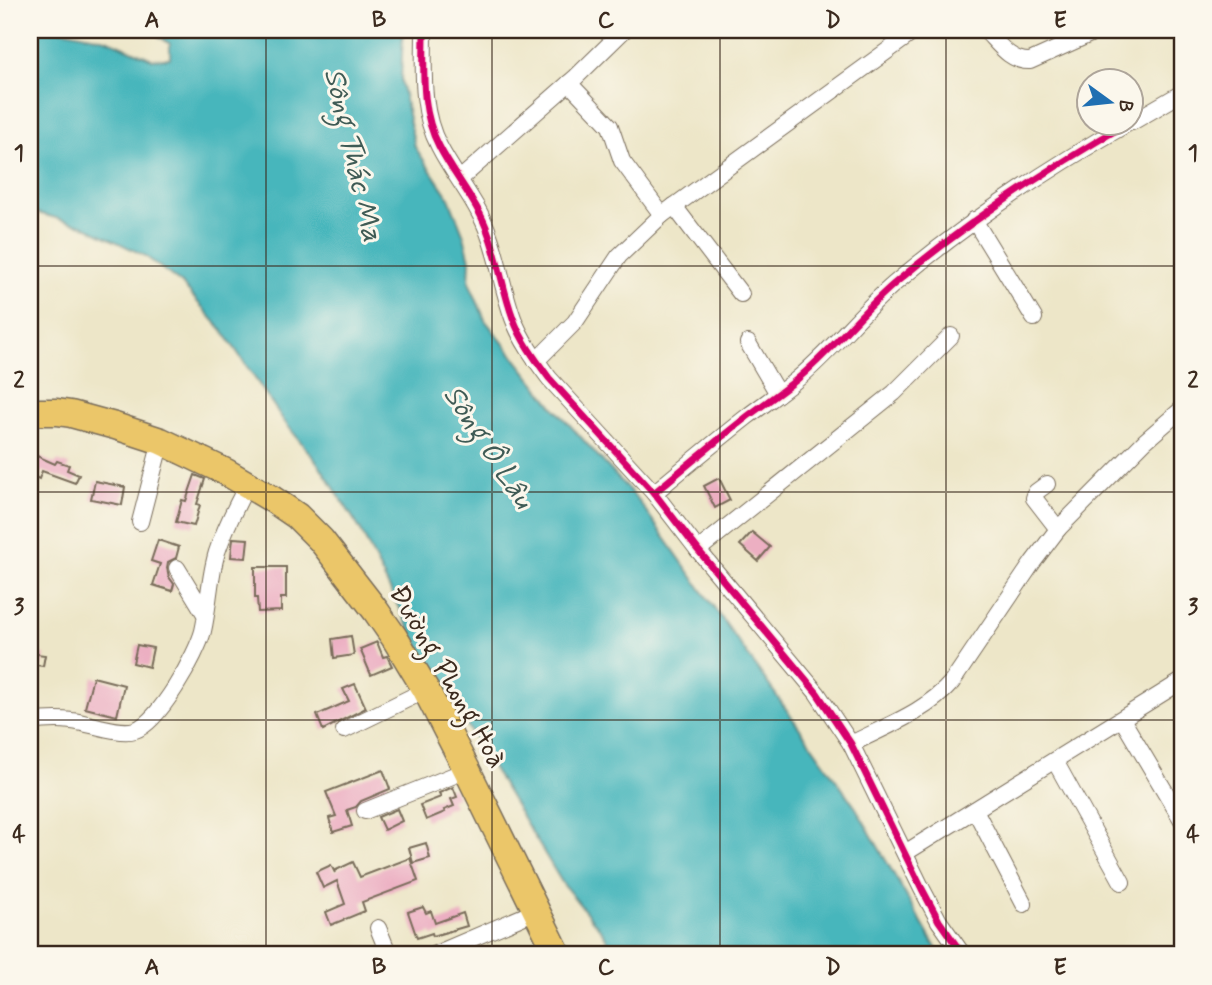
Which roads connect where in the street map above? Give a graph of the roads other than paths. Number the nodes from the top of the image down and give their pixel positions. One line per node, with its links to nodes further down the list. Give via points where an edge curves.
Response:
1 (424, 30): 10 (street, via 426,109 434,137)
2 (624, 30): 6 (street)
3 (916, 30): 11 (street)
4 (985, 30): 5 (street, via 1009,54 1030,61)
5 (1100, 30)
6 (569, 83): 10 (street); 11 (street, via 610,126 622,161)
7 (1182, 93): 8 (street)
8 (1146, 113)
9 (1107, 136): 12 (street)
10 (460, 179): 17 (street, via 489,233 513,316)
11 (668, 210): 13 (street); 17 (street, via 619,256 575,322)
12 (974, 220): 14 (street); 18 (street, via 892,286)
13 (741, 294)
14 (1034, 317)
15 (951, 336): 27 (street, via 894,393)
16 (748, 343): 18 (street)
17 (536, 361): 24 (street)
18 (778, 394): 24 (street)
19 (1182, 409): 26 (street)
20 (30, 412): 21 (main road, Đường Phong Hoà, via 71,414)
21 (161, 442): 22 (main road, Đường Phong Hoà); 25 (street)
22 (248, 484): 29 (street, via 217,552); 31 (main road, Đường Phong Hoà, via 297,516 321,540 376,611)
23 (1047, 484): 26 (street, via 1034,498)
24 (654, 493): 27 (street)
25 (140, 522)
26 (1058, 530): 35 (street, via 945,690)
27 (698, 550): 35 (street, via 809,683)
28 (177, 568): 29 (street)
29 (205, 614): 33 (street, via 188,666 164,704 140,728 125,731 58,720)
30 (1181, 684): 32 (street)
31 (426, 690): 34 (street); 37 (main road, Đường Phong Hoà)
32 (1122, 719): 36 (street); 40 (street)
33 (30, 722)
34 (344, 730)
35 (851, 744): 41 (street)
36 (1055, 761): 38 (street); 42 (street)
37 (467, 771): 39 (street); 44 (main road, Đường Phong Hoà)
38 (975, 810): 41 (street); 43 (street)
39 (365, 811)
40 (1182, 820)
41 (905, 853): 49 (street, via 939,921)
42 (1122, 882)
43 (1024, 904)
44 (536, 911): 47 (street); 48 (main road, Đường Phong Hoà)
45 (378, 928): 46 (street)
46 (389, 955)
47 (433, 955)
48 (558, 955)
49 (963, 955)

